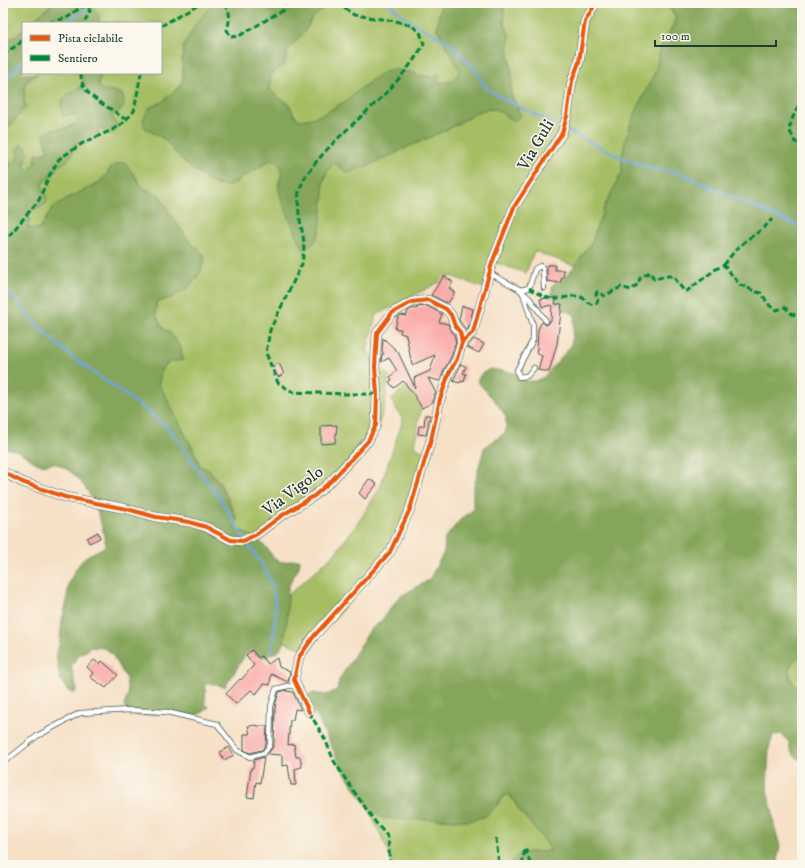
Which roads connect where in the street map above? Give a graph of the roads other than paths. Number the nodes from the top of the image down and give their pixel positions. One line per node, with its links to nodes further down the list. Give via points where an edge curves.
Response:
1 (596, 3): 2 (street, Via Guli, via 585,21 580,62 572,81 562,133 514,207)
2 (489, 273): 4 (lane); 6 (street, via 474,332)
3 (544, 288): 4 (lane, via 543,268 540,266 535,269 529,288)
4 (522, 291): 5 (lane); 7 (lane, via 533,325 533,340 517,370 519,377 527,376)
5 (546, 321)
6 (462, 342): 8 (street, Via Vigolo, via 451,315 446,309 428,300 412,302 392,314 377,333 376,425 368,441 314,496 257,534 242,541 231,540 206,527 189,522 65,497 22,482); 9 (street, via 440,400 410,509 390,552 314,636 299,658 294,680)
7 (534, 368)
8 (3, 472)
9 (296, 686): 10 (street); 11 (lane, via 276,689 271,706 270,745 264,753 250,757 237,750 217,724 167,712 130,710 80,713 37,736)
10 (309, 712)
11 (3, 763)

